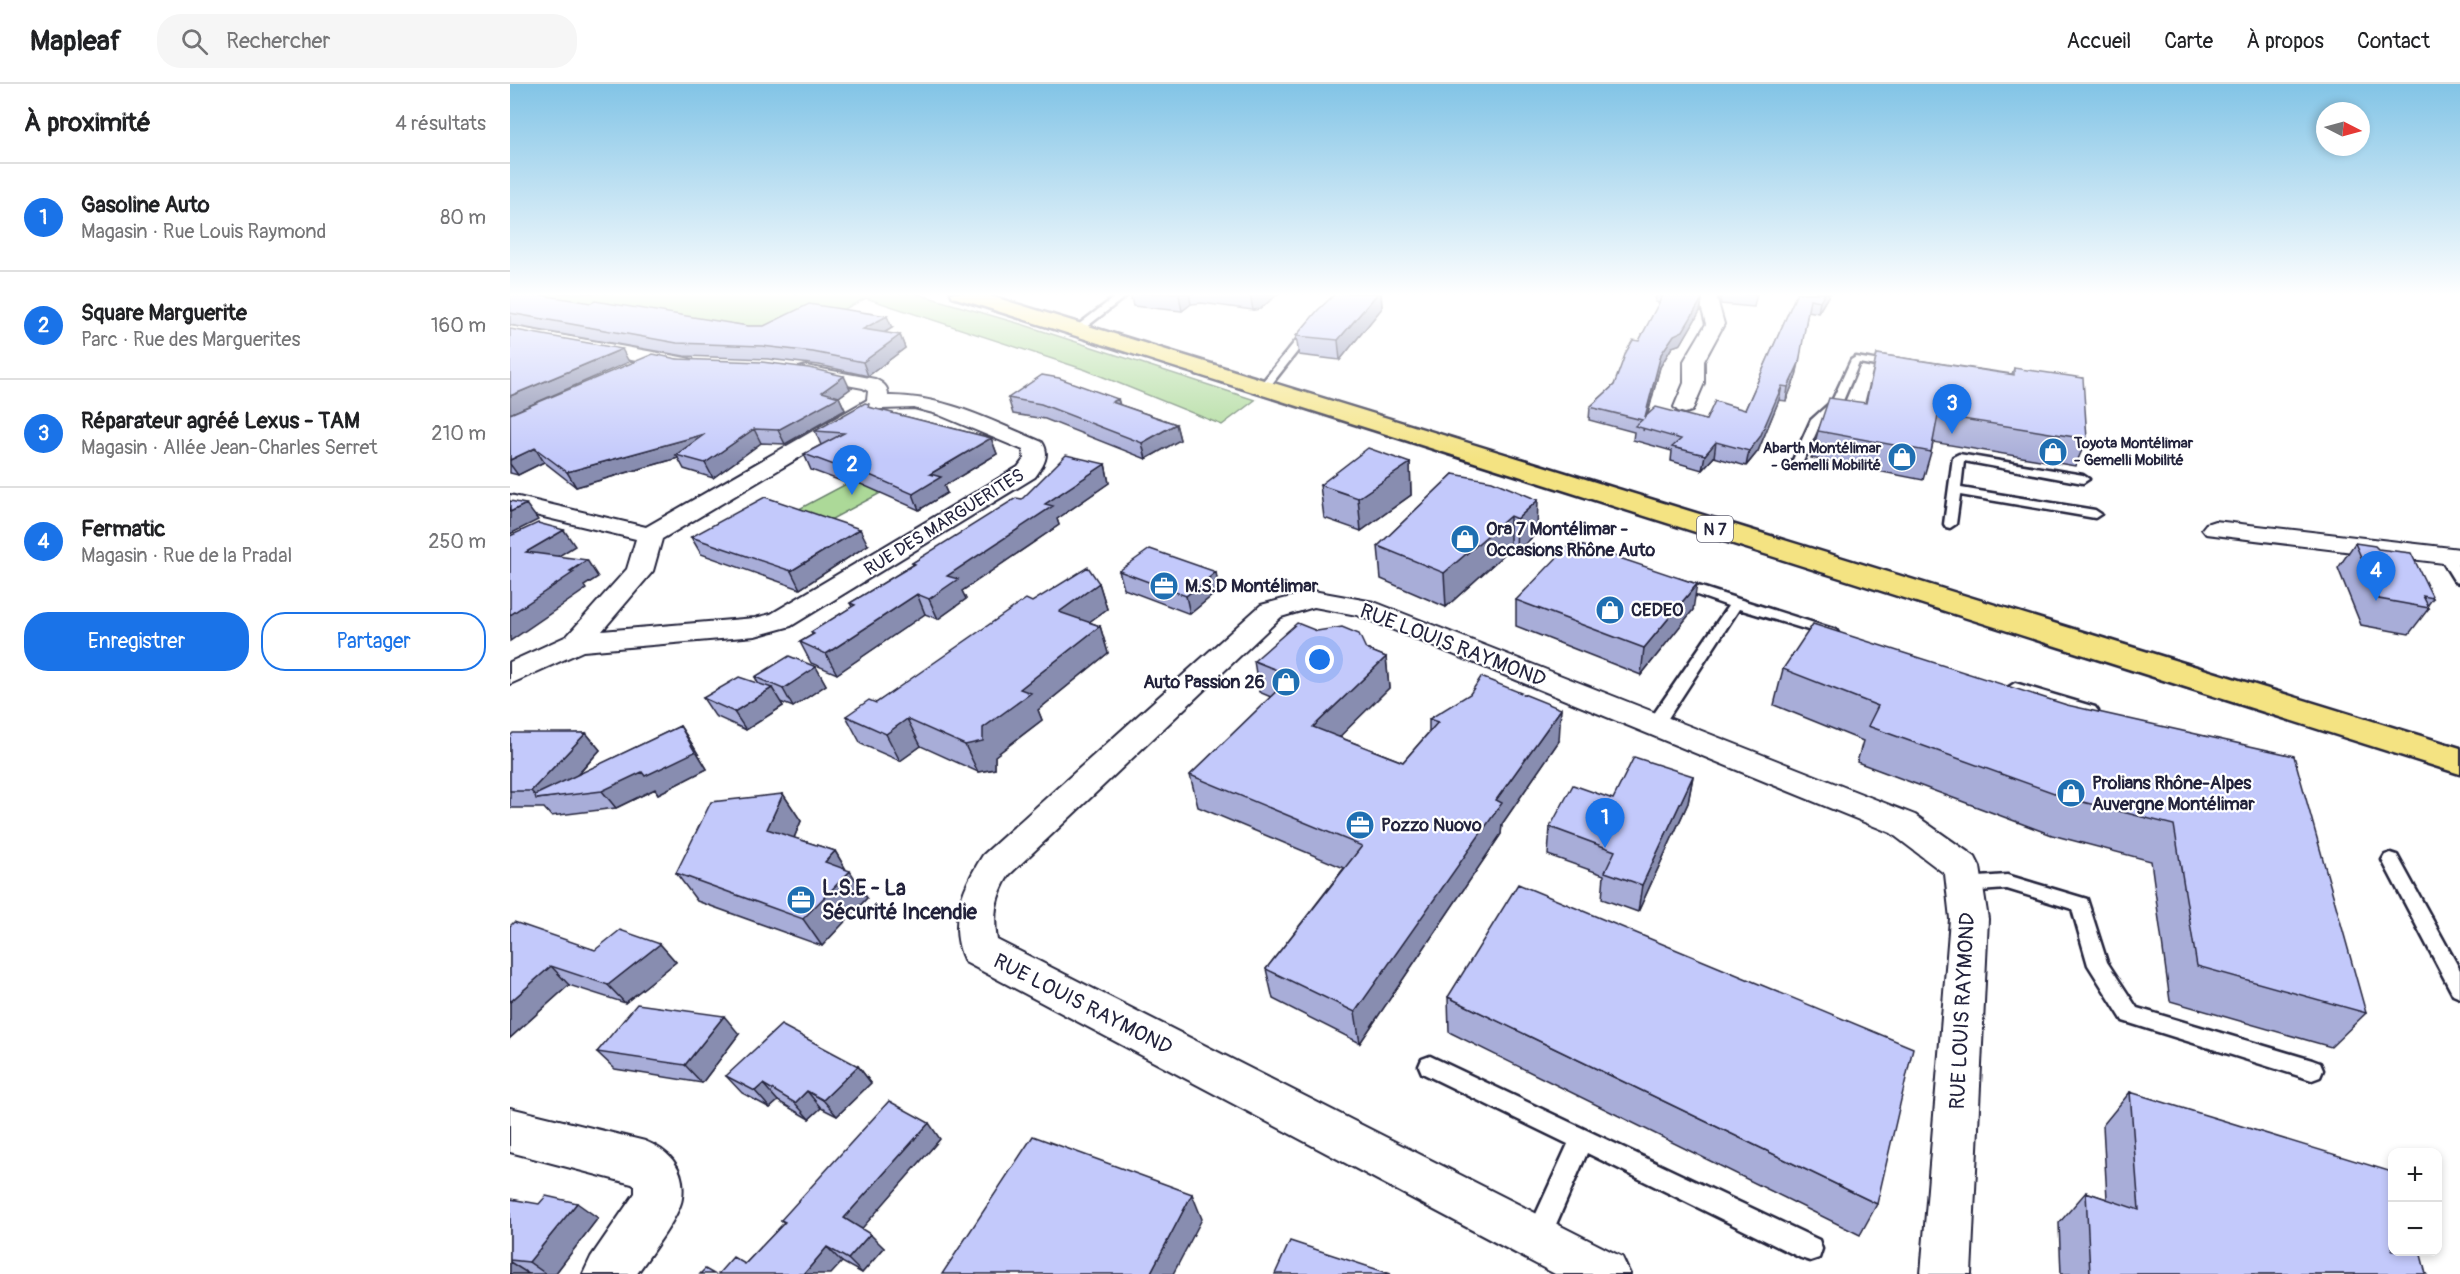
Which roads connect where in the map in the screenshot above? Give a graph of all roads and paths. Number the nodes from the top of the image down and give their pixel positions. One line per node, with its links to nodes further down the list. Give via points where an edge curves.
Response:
1 (601, 349): 5 (street)
2 (1136, 349): 10 (main road, N 7)
3 (1295, 349): 10 (lane)
4 (1701, 349): 12 (street, via 1694,361 1694,383)
5 (658, 359): 6 (street); 9 (street)
6 (705, 364)
7 (1906, 368): 13 (lane, via 1856,360 1837,403 1816,420)
8 (788, 369): 11 (street, via 868,383 878,389)
9 (626, 373)
10 (1263, 388): 32 (main road, N 7)
11 (877, 404): 22 (street, RUE DES MARGUERITES); 27 (street, RUE DES MARGUERITES, via 914,402 944,409 1034,447 1035,459 1027,472 990,496 781,620 755,627)
12 (1686, 407)
13 (1798, 462)
14 (2083, 479): 15 (lane, via 1959,457)
15 (1955, 491): 17 (lane); 19 (lane)
16 (510, 502): 18 (street)
17 (2095, 514)
18 (571, 516): 21 (street); 22 (street)
19 (1950, 524)
20 (2215, 528): 23 (street)
21 (540, 532)
22 (650, 535): 27 (street, RUE DES MARGUERITES, via 640,571)
23 (2457, 569)
24 (1660, 578): 25 (lane)
25 (1736, 604): 26 (lane); 31 (lane)
26 (1849, 638)
27 (577, 642): 28 (street, RUE DES MARGUERITES)
28 (510, 674)
29 (1997, 683): 30 (lane)
30 (2100, 714)
31 (1655, 725): 34 (street, RUE LOUIS RAYMOND, via 1903,824 1962,867); 40 (street, RUE LOUIS RAYMOND, via 1364,608 1314,599 1271,611 996,864 979,891 975,918 979,950)
32 (2460, 761)
33 (2391, 860): 35 (lane)
34 (1965, 885): 37 (lane, via 2007,882 2080,904 2098,965 2130,1015); 44 (street, RUE LOUIS RAYMOND, via 1969,919)
35 (2460, 989)
36 (1430, 1066): 39 (lane)
37 (2312, 1070)
38 (510, 1130): 42 (street, via 645,1164 657,1176 659,1198)
39 (1582, 1139): 40 (lane); 41 (lane)
40 (1537, 1239): 43 (street, RUE LOUIS RAYMOND)
41 (1810, 1249)
42 (608, 1274)
43 (1605, 1274)
44 (1946, 1274)

